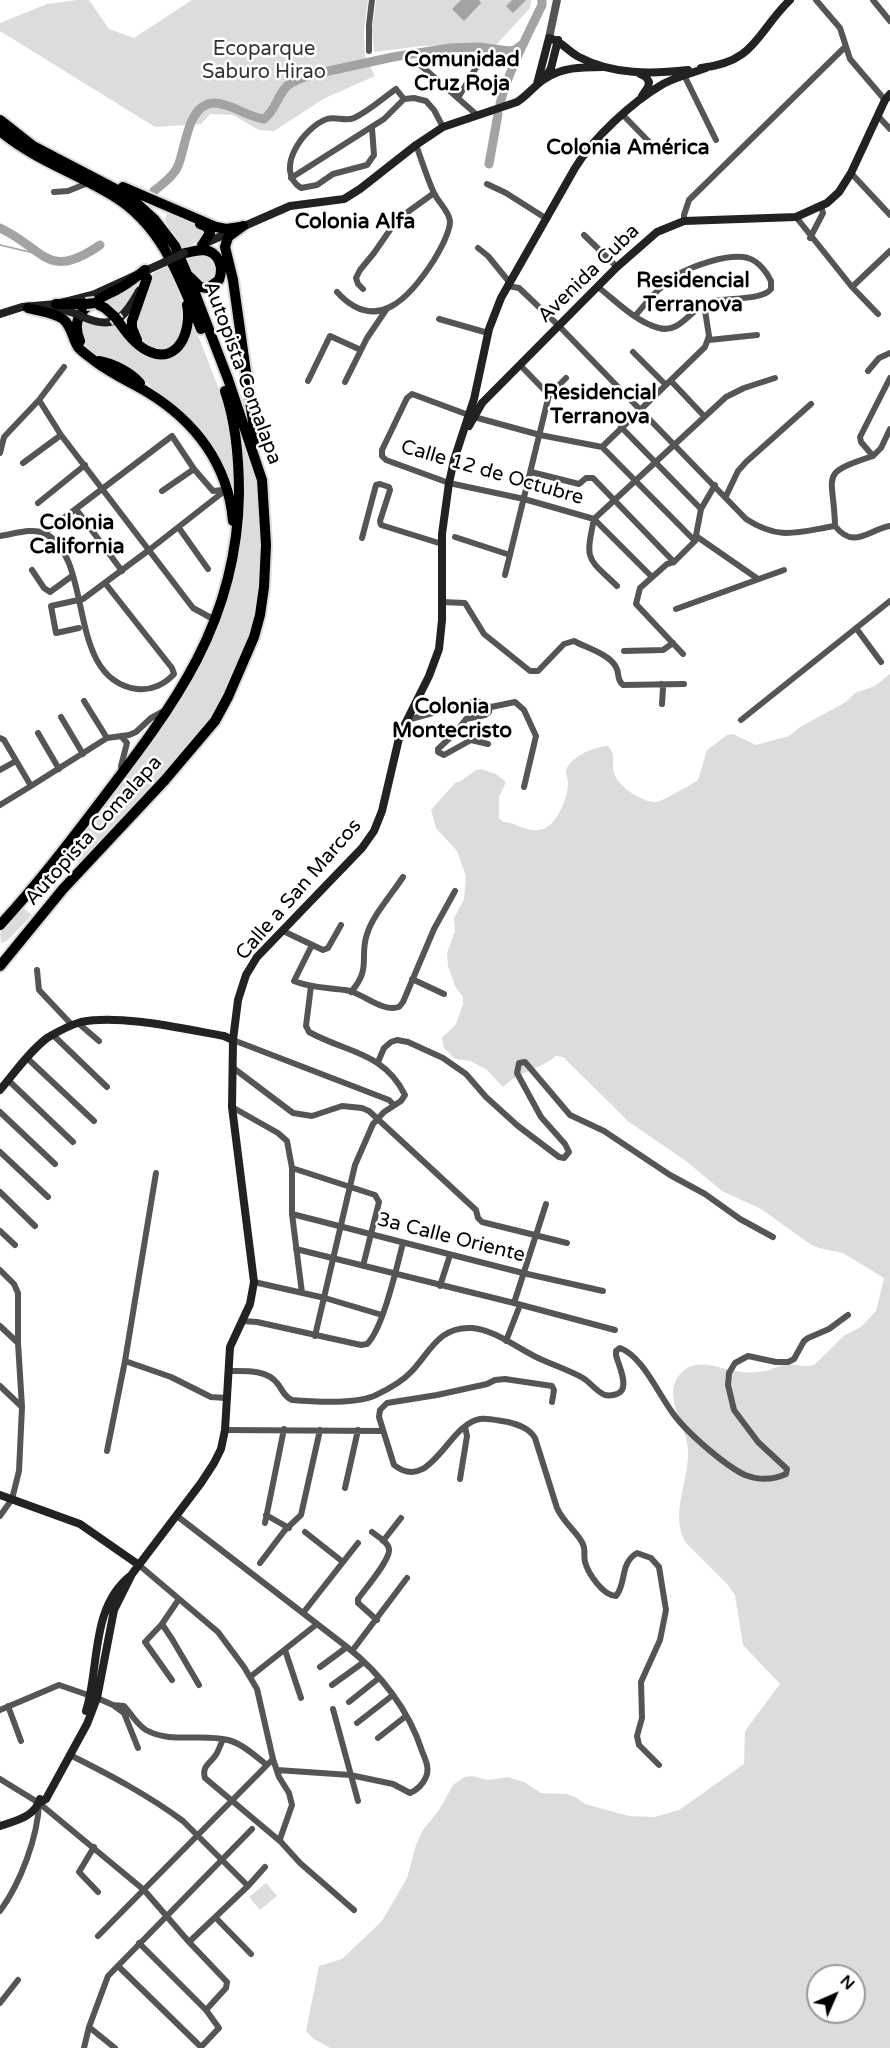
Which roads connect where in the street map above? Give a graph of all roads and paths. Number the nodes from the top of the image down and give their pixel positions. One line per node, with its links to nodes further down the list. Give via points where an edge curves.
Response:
1 (372, 0): 11 (street)
2 (557, 0): 7 (street)
3 (790, 0): 15 (main road, via 747,52 726,64)
4 (816, 0): 10 (street, via 840,27)
5 (873, 0): 6 (street)
6 (889, 17)
7 (552, 26): 8 (street); 9 (street)
8 (549, 38): 9 (main road); 19 (main road)
9 (558, 40): 14 (main road, via 576,56); 18 (main road)
10 (845, 47): 20 (street, via 850,59); 46 (street, via 689,200)
11 (369, 51)
12 (482, 61): 21 (street)
13 (418, 63): 21 (street)
14 (603, 67): 16 (main road); 18 (main road, via 572,68)
15 (706, 68): 16 (main road); 17 (main road)
16 (636, 73): 23 (main road, via 646,77 649,84)
17 (684, 75): 23 (main road); 32 (street)
18 (545, 79): 19 (main road)
19 (537, 85): 24 (main road, via 517,102)
20 (887, 97): 26 (main road, Avenida Cuba)
21 (458, 98): 24 (street)
22 (404, 99): 28 (street); 29 (street, via 426,101); 37 (street, via 396,89 353,118 326,119 307,132 290,160)
23 (634, 105): 25 (main road)
24 (477, 115): 29 (main road)
25 (623, 115): 34 (street); 45 (main road, via 580,159)
26 (878, 116): 30 (street); 36 (main road, Avenida Cuba)
27 (0, 120): 35 (highway, Autopista Comalapa, via 33,146)
28 (372, 128): 37 (street); 37 (street, via 374,154 366,165 333,174 308,187 301,188)
29 (443, 128): 33 (main road)
30 (890, 129)
31 (0, 131): 38 (highway, Autopista Comalapa, via 36,157)
32 (716, 140)
33 (416, 145): 41 (street); 47 (main road, via 344,199 290,206)
34 (659, 152)
35 (81, 170): 47 (highway, via 216,228); 48 (highway, Autopista Comalapa, via 129,196)
36 (851, 173): 42 (main road, Avenida Cuba, via 839,192); 43 (street)
37 (291, 178)
38 (88, 183): 40 (street); 56 (highway, Autopista Comalapa, via 121,201 147,224)
39 (487, 184): 45 (street)
40 (54, 192)
41 (434, 193): 61 (street, via 398,219 360,270 356,278); 66 (street, via 449,218 446,236 421,281)
42 (821, 206): 44 (main road, Avenida Cuba); 50 (street, via 823,213)
43 (890, 215)
44 (796, 217): 46 (main road, Avenida Cuba); 50 (street)
45 (547, 219): 58 (main road)
46 (684, 220): 55 (main road, Avenida Cuba, via 650,237)
47 (243, 226): 51 (main road); 114 (highway, via 228,237 225,247)
48 (163, 228): 51 (highway, via 163,213 171,210 208,229 210,236); 56 (highway, Autopista Comalapa, via 175,246)
49 (584, 235): 55 (street)
50 (810, 238): 60 (street)
51 (203, 244): 54 (main road)
52 (478, 248): 58 (street)
53 (890, 251): 60 (street)
54 (184, 253): 56 (highway, via 202,250 213,254 221,264 221,276 214,286 202,288); 57 (main road, bridge)
55 (617, 267): 59 (main road, Avenida Cuba)
56 (181, 269): 75 (highway, via 188,313 185,337 165,353 151,352); 114 (highway, Autopista Comalapa, via 228,379); 144 (highway, Autopista Comalapa, via 223,383 237,449 238,530)
57 (146, 274): 63 (main road); 65 (main road, via 127,311 112,322 102,324 64,310); 75 (highway, via 132,321); 79 (highway, via 94,301 81,313 79,338)
58 (509, 284): 71 (street, via 519,288); 72 (main road)
59 (598, 287): 69 (street); 71 (main road, Avenida Cuba)
60 (852, 287): 68 (street)
61 (363, 289)
62 (337, 292): 66 (street, via 366,310)
63 (56, 304): 65 (main road); 75 (highway, via 91,303 105,308)
64 (704, 304): 69 (street, via 670,329 658,328); 69 (street, via 763,296 769,292 771,280 749,259 713,261 676,276); 74 (street)
65 (25, 307): 67 (main road); 91 (highway, via 64,320 80,349)
66 (386, 310): 76 (street)
67 (0, 314)
68 (878, 314)
69 (635, 316)
70 (439, 319): 72 (street)
71 (559, 326): 80 (main road, Avenida Cuba); 96 (street)
72 (488, 333): 82 (main road)
73 (757, 335): 74 (street)
74 (709, 340): 89 (street)
75 (140, 345)
76 (361, 350): 87 (street, via 330,336); 88 (street)
77 (633, 352): 89 (street)
78 (890, 352): 83 (street)
79 (99, 361): 91 (highway); 92 (highway, via 132,376)
80 (520, 365): 90 (main road, Avenida Cuba); 93 (street)
81 (64, 366): 94 (street)
82 (481, 370): 90 (main road, via 487,385); 97 (main road)
83 (868, 371)
84 (566, 378): 93 (street)
85 (776, 378): 98 (street, Calle 12 de Octubre, via 735,392)
86 (890, 378): 108 (street, via 860,436)
87 (308, 381)
88 (345, 382)
89 (668, 383): 96 (street); 98 (street)
90 (501, 384): 97 (main road, Avenida Cuba)
91 (136, 386): 92 (highway)
92 (147, 392): 119 (highway, via 173,408 192,427 218,464)
93 (549, 395): 103 (street)
94 (39, 400): 102 (street); 104 (street)
95 (811, 404): 121 (street, via 746,462)
96 (639, 409): 99 (street); 105 (street)
97 (472, 416): 101 (main road, Avenida Cuba); 103 (street); 116 (street, Calle 12 de Octubre, via 412,394 382,450 386,460)
98 (704, 416): 105 (street, Calle 12 de Octubre)
99 (621, 427): 106 (street); 109 (street)
100 (890, 429): 108 (street)
101 (463, 433): 116 (main road, Calle a San Marcos)
102 (61, 435): 110 (street); 111 (street)
103 (540, 435): 106 (street); 113 (street)
104 (2, 439): 107 (street)
105 (674, 444): 109 (street, Calle 12 de Octubre); 117 (street)
106 (602, 447): 115 (street)
107 (0, 453)
108 (873, 456): 128 (street, via 844,465 833,475)
109 (654, 462): 115 (street, Calle 12 de Octubre); 126 (street)
110 (23, 463)
111 (85, 465): 118 (street); 124 (street)
112 (194, 469): 118 (street, via 172,436); 119 (street, via 213,490); 120 (street)
113 (531, 472): 122 (street); 123 (street, via 579,484 593,478)
114 (262, 480): 189 (highway, Autopista Comalapa, via 266,561 260,615 228,697 209,729)
115 (634, 481): 123 (street, Calle 12 de Octubre); 135 (street)
116 (449, 483): 122 (street, Calle 12 de Octubre); 136 (main road, Calle a San Marcos)
117 (715, 485): 121 (street); 126 (street)
118 (101, 489): 125 (street); 137 (street)
119 (227, 489): 130 (street); 144 (highway, via 233,521)
120 (162, 491)
121 (726, 496): 128 (street, via 746,519 771,532 783,534)
122 (524, 499): 127 (street, Calle 12 de Octubre); 138 (street)
123 (616, 500): 127 (street, Calle 12 de Octubre); 139 (street)
124 (38, 502)
125 (76, 509): 131 (street); 143 (street)
126 (701, 509): 135 (street)
127 (594, 519): 147 (street); 150 (street, via 590,559)
128 (835, 526): 129 (street, via 845,535 861,538)
129 (890, 526)
130 (178, 528): 137 (street); 140 (street)
131 (45, 533): 132 (street); 146 (street, via 66,555)
132 (0, 536)
133 (455, 537): 138 (street)
134 (362, 538): 136 (street, via 376,485 380,484 390,490 381,525)
135 (696, 539): 139 (street); 148 (street)
136 (442, 544): 153 (main road, Calle a San Marcos)
137 (149, 550): 143 (street); 155 (street, via 193,608)
138 (510, 555): 145 (street)
139 (674, 562): 147 (street)
140 (208, 569)
141 (32, 570): 146 (street, via 50,592)
142 (784, 570): 148 (street)
143 (122, 571): 149 (street)
144 (231, 572): 155 (highway, Autopista Comalapa)
145 (505, 575)
146 (72, 576): 151 (street)
147 (652, 577): 158 (street, via 640,588 636,604)
148 (758, 579): 154 (street)
149 (105, 583): 151 (street); 151 (street, via 172,668 174,674 161,684 139,689 118,683 102,670)
150 (617, 586)
151 (78, 600): 156 (street, via 51,606 56,633)
152 (890, 601): 157 (street)
153 (442, 602): 162 (street, via 465,603 484,634 530,670 538,671 564,644 574,641 608,658 623,685); 169 (main road, Calle a San Marcos, via 439,649)
154 (676, 609)
155 (215, 621): 167 (highway, Autopista Comalapa, via 191,673)
156 (79, 628)
157 (856, 628): 161 (street); 170 (street)
158 (673, 643): 159 (street, via 663,650); 160 (street)
159 (624, 651)
160 (683, 654)
161 (881, 662)
162 (661, 684): 163 (street); 165 (street)
163 (684, 684)
164 (84, 701): 174 (street)
165 (662, 704)
166 (490, 707): 169 (street, via 474,702); 175 (street, via 485,715 466,719 438,752 444,755 471,740); 182 (street, via 510,702 519,705 536,736)
167 (168, 709): 172 (street, via 136,732); 180 (highway, Autopista Comalapa)
168 (61, 717): 176 (street)
169 (407, 720): 188 (main road, Calle a San Marcos, via 374,831 362,849)
170 (741, 720)
171 (38, 733): 179 (street)
172 (121, 736): 174 (street); 180 (street, via 127,743)
173 (0, 738): 177 (street)
174 (107, 738): 176 (street)
175 (488, 744)
176 (82, 754): 179 (street)
177 (16, 760): 178 (street); 181 (street)
178 (0, 770)
179 (59, 770): 181 (street)
180 (123, 772): 186 (highway, Autopista Comalapa)
181 (31, 786): 183 (street)
182 (524, 787)
183 (0, 805)
184 (403, 877): 196 (street, via 368,932 364,969)
185 (455, 891): 194 (street)
186 (3, 924)
187 (341, 925): 190 (street, via 326,949)
188 (283, 931): 190 (street); 200 (main road, Calle a San Marcos, via 257,957 246,975)
189 (23, 936): 191 (highway); 192 (highway, Autopista Comalapa)
190 (312, 945): 195 (street, via 294,979)
191 (0, 948)
192 (0, 966)
193 (37, 970): 198 (street, via 39,990)
194 (412, 979): 196 (street, via 399,1007); 197 (street)
195 (311, 986): 196 (street); 203 (street, via 306,1026 309,1032)
196 (351, 992)
197 (444, 994)
198 (75, 1024): 199 (main road); 200 (main road, via 136,1022); 201 (street)
199 (53, 1035): 202 (main road); 206 (street)
200 (233, 1040): 204 (main road, Calle a San Marcos); 208 (street)
201 (99, 1041)
202 (27, 1058): 205 (main road); 212 (street)
203 (378, 1062): 208 (street, via 390,1071 405,1095); 228 (street, via 384,1048 397,1040 443,1058 466,1074 518,1126 564,1158 569,1152 565,1144 541,1117 517,1073 519,1063 525,1062 570,1115 604,1131)
204 (232, 1067): 209 (main road, Calle a San Marcos); 211 (street, via 293,1113 312,1116 342,1106 362,1108)
205 (8, 1080): 207 (main road); 213 (street)
206 (106, 1087)
207 (0, 1090)
208 (394, 1105): 211 (street)
209 (232, 1107): 216 (street, via 285,1138); 239 (main road, Calle a San Marcos)
210 (0, 1112): 215 (street)
211 (378, 1118): 218 (street, via 355,1165); 227 (street, via 476,1210 479,1220)
212 (94, 1121)
213 (73, 1142)
214 (0, 1152): 220 (street)
215 (55, 1164)
216 (292, 1168): 218 (street); 222 (street)
217 (156, 1173): 253 (street)
218 (351, 1187): 224 (street); 226 (street, via 378,1198)
219 (0, 1192): 223 (street)
220 (48, 1197)
221 (546, 1204): 227 (street)
222 (292, 1214): 224 (street, 3a Calle Oriente); 232 (street)
223 (35, 1226)
224 (341, 1227): 226 (street, 3a Calle Oriente); 234 (street)
225 (0, 1231): 231 (street)
226 (371, 1234): 229 (street, 3a Calle Oriente); 235 (street)
227 (536, 1236): 230 (street); 237 (street)
228 (772, 1237)
229 (403, 1243): 233 (street, 3a Calle Oriente); 238 (street)
230 (567, 1243)
231 (15, 1245)
232 (296, 1250): 234 (street); 242 (street)
233 (450, 1255): 237 (street, 3a Calle Oriente); 240 (street)
234 (333, 1259): 235 (street); 243 (street)
235 (363, 1266): 238 (street)
236 (0, 1270): 252 (street, via 16,1288)
237 (523, 1273): 241 (street, 3a Calle Oriente); 244 (street)
238 (395, 1274): 240 (street); 245 (street)
239 (254, 1282): 242 (street); 247 (main road, Calle a San Marcos)
240 (441, 1286): 244 (street)
241 (603, 1291)
242 (302, 1293): 243 (street)
243 (325, 1298): 245 (street); 250 (street)
244 (517, 1304): 249 (street); 251 (street)
245 (382, 1314): 250 (street, via 367,1344)
246 (848, 1316): 251 (street, via 804,1341 788,1362 748,1356 735,1362 729,1373 734,1410 758,1442 787,1470 774,1478 758,1479 745,1474 693,1435 673,1414 629,1352 620,1348 616,1351 623,1384 622,1390 610,1395 601,1393 582,1377)
247 (242, 1321): 250 (street); 254 (main road, Calle a San Marcos, via 230,1347)
248 (0, 1326): 252 (street)
249 (615, 1330)
250 (315, 1336)
251 (506, 1341): 254 (street, via 478,1329 453,1331 435,1342 403,1379 361,1400 292,1400 270,1377 252,1371)
252 (18, 1342): 258 (street)
253 (125, 1361): 256 (street, via 171,1377 211,1398); 265 (street)
254 (228, 1371): 256 (main road, Calle a San Marcos)
255 (0, 1386): 258 (street)
256 (226, 1398): 261 (main road, Calle a San Marcos)
257 (552, 1402): 264 (street, via 552,1386 495,1380 387,1403 380,1410)
258 (22, 1407): 269 (street, via 19,1471)
259 (465, 1427): 264 (street, via 428,1468 409,1471 394,1466); 266 (street); 317 (street, via 479,1419 506,1422 531,1431 561,1516 585,1548 585,1563 594,1578 611,1596 621,1591 627,1562 637,1553 651,1558 659,1567 666,1610 660,1640 641,1682 642,1718 637,1736 639,1745)
260 (284, 1429): 261 (street); 262 (street); 270 (street)
261 (225, 1430): 272 (main road, Calle a San Marcos, via 214,1463)
262 (320, 1430): 263 (street); 275 (street, via 301,1515)
263 (358, 1430): 264 (street); 267 (street)
264 (382, 1431)
265 (106, 1451)
266 (460, 1479)
267 (345, 1488)
268 (0, 1494): 269 (main road)
269 (12, 1499): 271 (street); 282 (main road, via 80,1524)
270 (266, 1515): 274 (street); 275 (street)
271 (0, 1516)
272 (177, 1516): 282 (main road, Calle a San Marcos); 286 (street)
273 (401, 1518): 278 (street)
274 (265, 1523)
275 (289, 1528): 281 (street)
276 (305, 1532): 280 (street)
277 (372, 1532): 278 (street)
278 (383, 1541): 287 (street, via 389,1546 388,1556 358,1599 360,1606)
279 (358, 1543): 280 (street)
280 (344, 1562): 286 (street)
281 (260, 1563)
282 (139, 1565): 283 (main road, Calle a San Marcos); 285 (street)
283 (132, 1574): 292 (main road, via 112,1614); 292 (main road, via 106,1607)
284 (407, 1578): 287 (street)
285 (179, 1599): 288 (street); 295 (street, via 218,1632)
286 (303, 1613): 289 (street)
287 (377, 1620): 290 (street)
288 (162, 1624): 297 (street, via 144,1642); 298 (street)
289 (317, 1624): 290 (street); 291 (street)
290 (349, 1649): 293 (street); 294 (street)
291 (285, 1650): 295 (street); 302 (street)
292 (99, 1660): 301 (main road); 301 (main road, via 97,1673 101,1675)
293 (364, 1662): 296 (street); 299 (street)
294 (320, 1667)
295 (250, 1677): 315 (street, via 257,1689)
296 (379, 1678): 300 (street); 303 (street)
297 (172, 1680)
298 (199, 1685)
299 (332, 1685)
300 (393, 1695): 308 (street); 309 (street)
301 (94, 1697): 304 (street); 305 (street, via 59,1685); 314 (main road, via 87,1724); 323 (main road)
302 (301, 1698)
303 (349, 1702)
304 (113, 1705): 311 (street, via 124,1706 148,1731 174,1738); 313 (street, via 124,1713)
305 (8, 1706): 307 (street); 312 (street)
306 (333, 1709): 319 (street)
307 (0, 1710)
308 (406, 1716): 310 (street); 319 (street, via 418,1736 428,1769 417,1790 410,1793 393,1784)
309 (357, 1723)
310 (378, 1738)
311 (223, 1739): 316 (street, via 241,1745); 322 (street, via 216,1756 204,1768 204,1776)
312 (21, 1741)
313 (138, 1748)
314 (70, 1755): 323 (main road, via 46,1799); 326 (street, via 163,1806)
315 (273, 1759): 316 (street); 318 (street)
316 (267, 1765): 322 (street)
317 (659, 1765)
318 (277, 1770): 319 (street); 327 (street, via 292,1805)
319 (350, 1775): 321 (street)
320 (0, 1779): 323 (street)
321 (358, 1801)
322 (231, 1802): 326 (street); 327 (street)
323 (39, 1803): 324 (main road, via 20,1820); 328 (street); 335 (street, via 36,1829 27,1854 10,1898)
324 (0, 1826)
325 (252, 1829): 329 (street)
326 (198, 1836): 329 (street); 332 (street)
327 (281, 1842): 334 (street)
328 (94, 1847): 332 (street); 333 (street, via 79,1872)
329 (222, 1860): 331 (street); 336 (street)
330 (265, 1867): 331 (street)
331 (249, 1886): 337 (street)
332 (144, 1890): 336 (street); 338 (street)
333 (98, 1892)
334 (354, 1910)
335 (0, 1911)
336 (167, 1916): 339 (street); 340 (street)
337 (216, 1918): 339 (street); 341 (street)
338 (98, 1936)
339 (189, 1942): 345 (street, via 227,1982)
340 (139, 1943): 342 (street); 345 (street)
341 (252, 1954)
342 (118, 1966): 345 (street, via 201,2047 219,2028); 346 (street, via 108,1976)
343 (18, 1980): 344 (street)
344 (0, 2003)
345 (206, 2010)
346 (89, 2026): 347 (street); 348 (street)
347 (84, 2048)
348 (115, 2048)

